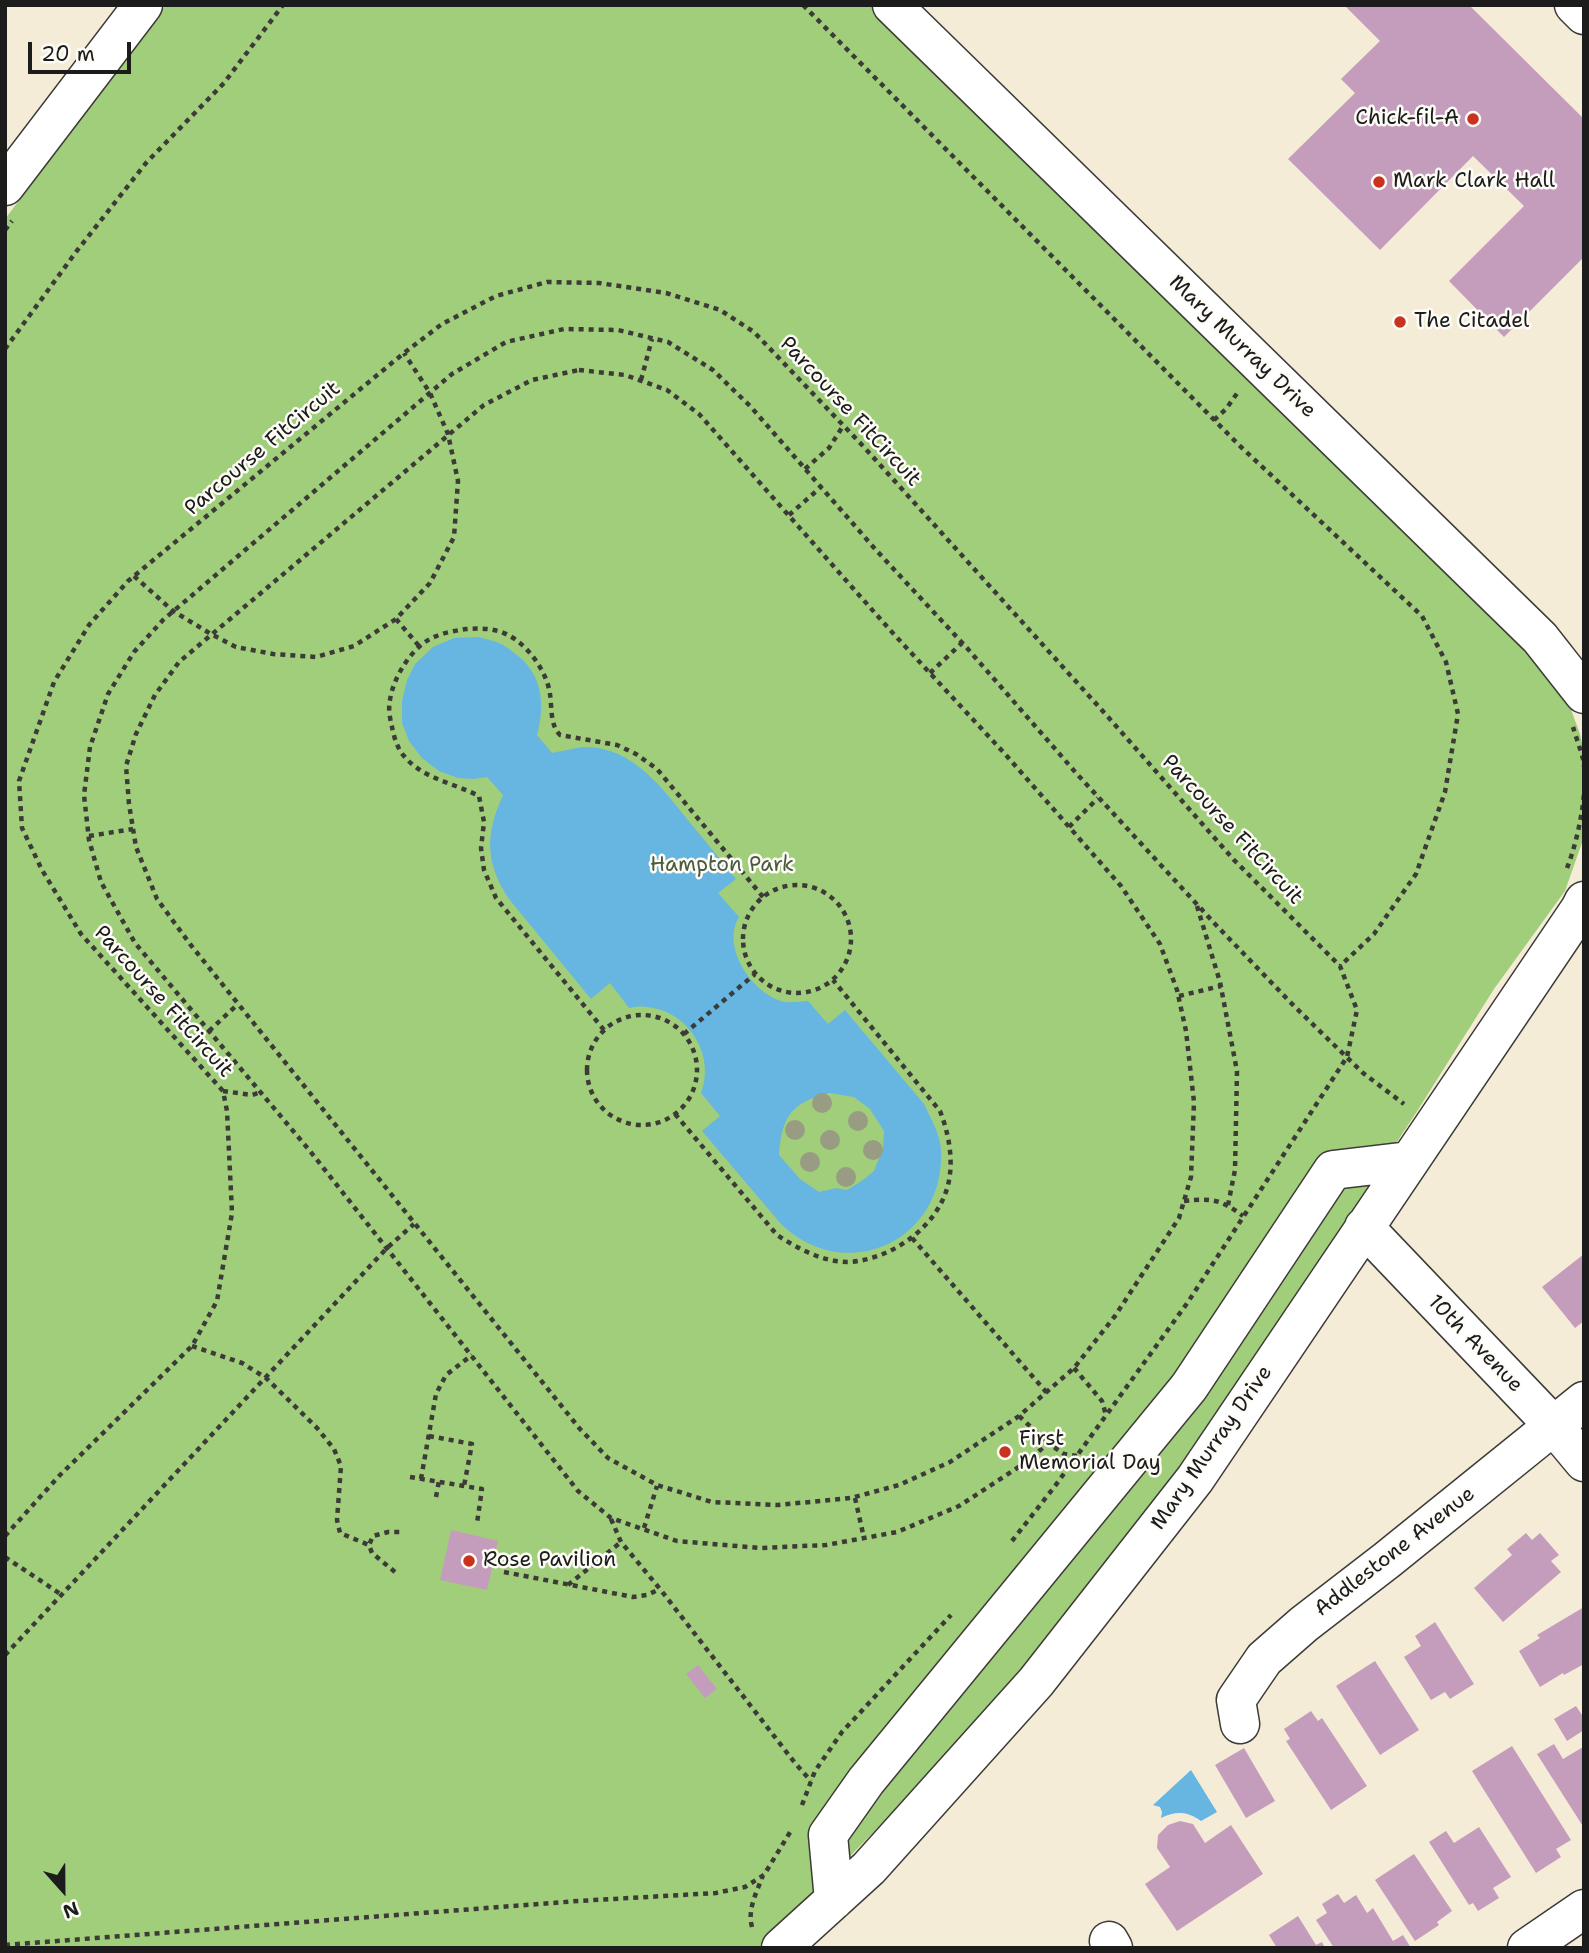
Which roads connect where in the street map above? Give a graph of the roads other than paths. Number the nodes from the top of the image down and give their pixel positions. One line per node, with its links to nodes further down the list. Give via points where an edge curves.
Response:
1 (144, 5): 5 (street)
2 (892, 5): 6 (street, Mary Murray Drive, via 1540,638)
3 (1574, 5): 4 (street)
4 (1584, 15)
5 (5, 186)
6 (1578, 709)
7 (1574, 888): 8 (street, Mary Murray Drive, via 1573,920)
8 (1409, 1161): 9 (street, Mary Murray Drive); 14 (street, via 1334,1170 1189,1387 866,1781 828,1835)
9 (1364, 1227): 11 (street, 10th Avenue); 14 (street, Mary Murray Drive, via 1195,1479 1036,1682 869,1868)
10 (1584, 1401): 11 (street, Addlestone Avenue)
11 (1554, 1426): 12 (street, 10th Avenue); 13 (street, Addlestone Avenue, via 1264,1659 1237,1700)
12 (1584, 1462)
13 (1240, 1724)
14 (834, 1900): 16 (street, Mary Murray Drive)
15 (1584, 1909): 17 (street)
16 (769, 1942)
17 (1527, 1948)

